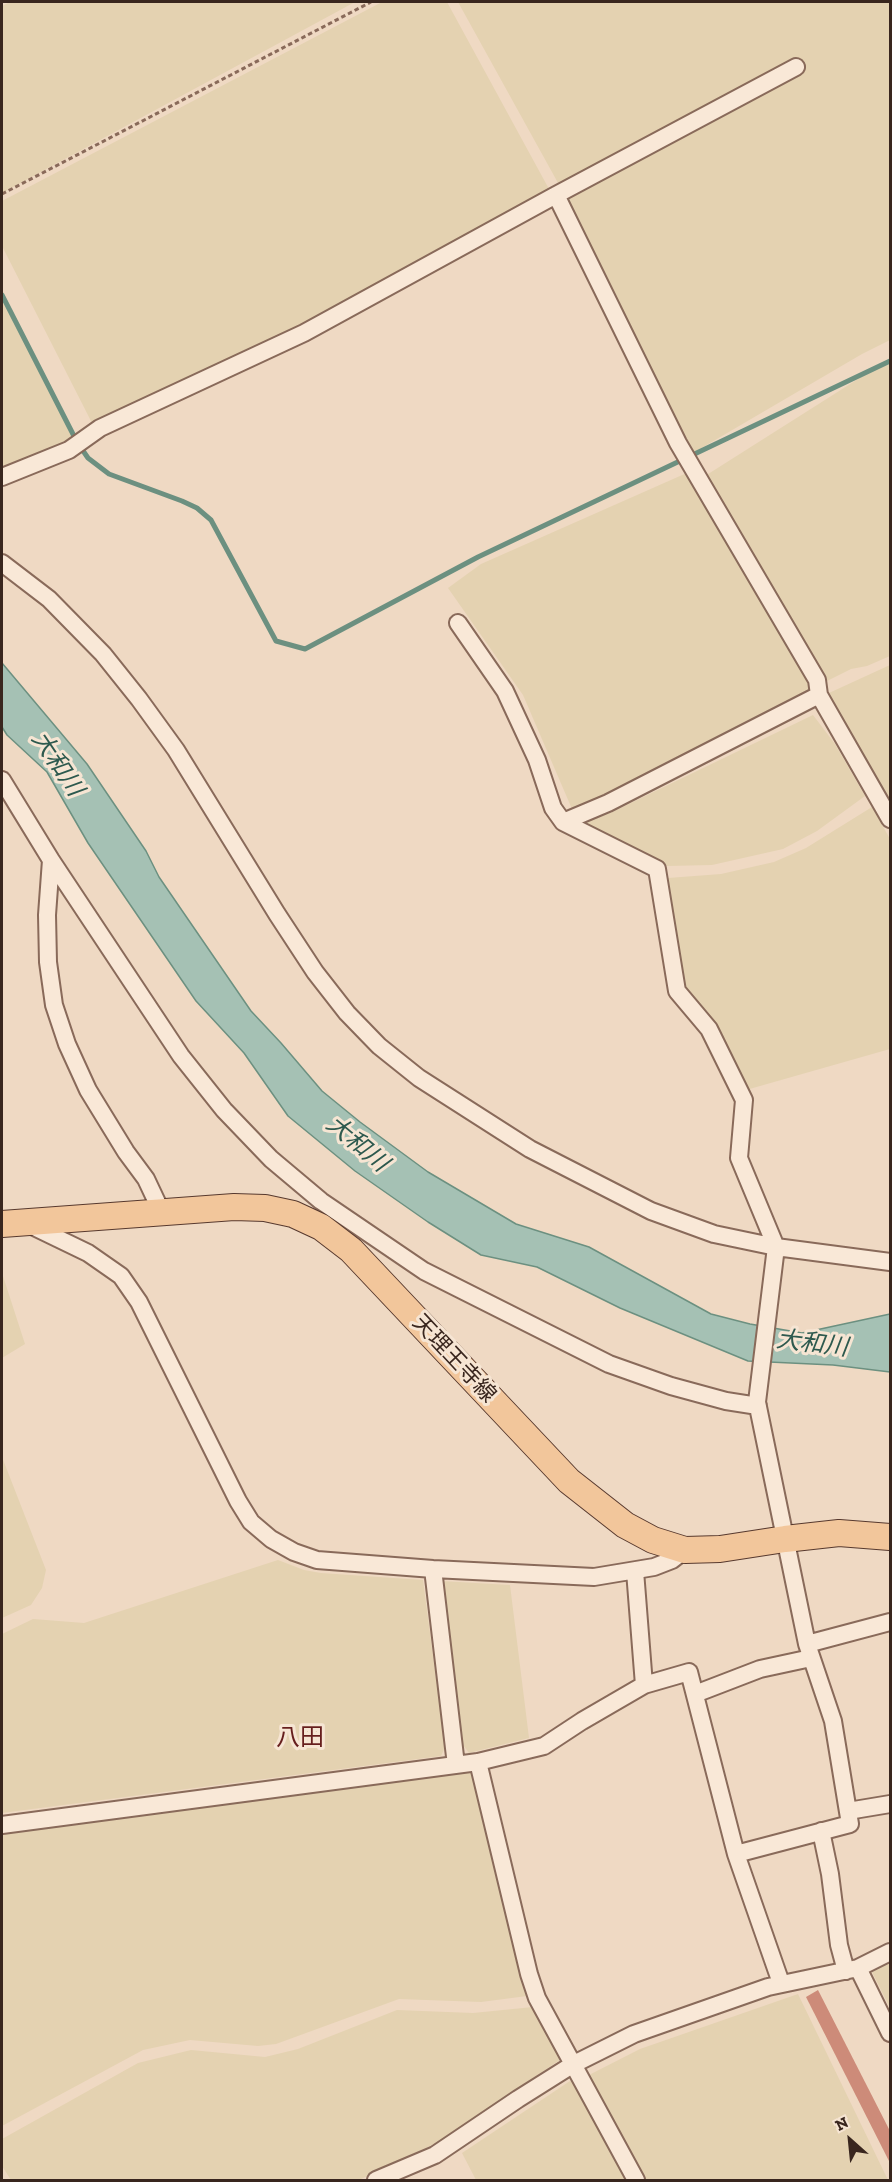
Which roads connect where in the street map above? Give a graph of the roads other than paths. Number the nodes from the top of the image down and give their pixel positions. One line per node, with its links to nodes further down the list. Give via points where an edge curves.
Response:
1 (796, 67): 2 (street)
2 (556, 195): 3 (street, via 304,333 100,429 69,450); 6 (street, via 678,443 817,680)
3 (2, 477)
4 (2, 563): 13 (street, via 55,605 140,699 315,972 379,1046 419,1078 520,1143 599,1185 651,1211 714,1234)
5 (458, 623): 9 (street, via 505,691 537,760 553,808)
6 (819, 695): 8 (street); 9 (street)
7 (2, 780): 10 (street)
8 (891, 819)
9 (563, 822): 13 (street, via 657,869 677,992 710,1029 744,1100 739,1158)
10 (51, 860): 11 (street, via 47,915 54,1005 88,1090 146,1179); 15 (street, via 181,1056 224,1110 271,1159 321,1201 424,1271 609,1364 726,1401)
11 (162, 1212): 12 (main road, 天理王寺線); 18 (main road, 天理王寺線, via 265,1208 293,1214 321,1227 351,1250 568,1481 625,1525 653,1540)
12 (13, 1223): 19 (street, via 88,1253 121,1276 139,1302 238,1501 251,1522 271,1539 317,1560)
13 (776, 1250): 14 (street); 15 (street)
14 (891, 1262)
15 (758, 1404): 17 (street)
16 (891, 1537): 17 (main road, 天理王寺線, via 839,1533)
17 (785, 1539): 18 (main road, 天理王寺線); 22 (street)
18 (685, 1550): 20 (street, via 672,1560)
19 (433, 1569): 20 (street, via 594,1577); 26 (street)
20 (635, 1571): 23 (street)
21 (891, 1622): 22 (street)
22 (809, 1651): 24 (street); 28 (street, via 833,1721)
23 (644, 1685): 24 (street, via 689,1672); 25 (street, via 544,1746)
24 (695, 1694): 31 (street)
25 (478, 1762): 26 (street); 36 (street, via 529,1974 540,2006)
26 (456, 1764): 29 (street)
27 (891, 1804): 28 (street)
28 (848, 1811): 30 (street, via 850,1824)
29 (2, 1825)
30 (820, 1831): 31 (street); 33 (street, via 839,1945)
31 (736, 1854): 34 (street)
32 (891, 1952): 33 (street)
33 (852, 1970): 34 (street); 35 (street)
34 (781, 1983): 36 (street, via 634,2034)
35 (891, 2033)
36 (572, 2065): 37 (street, via 435,2155); 38 (street)
37 (376, 2181)
38 (636, 2181)

